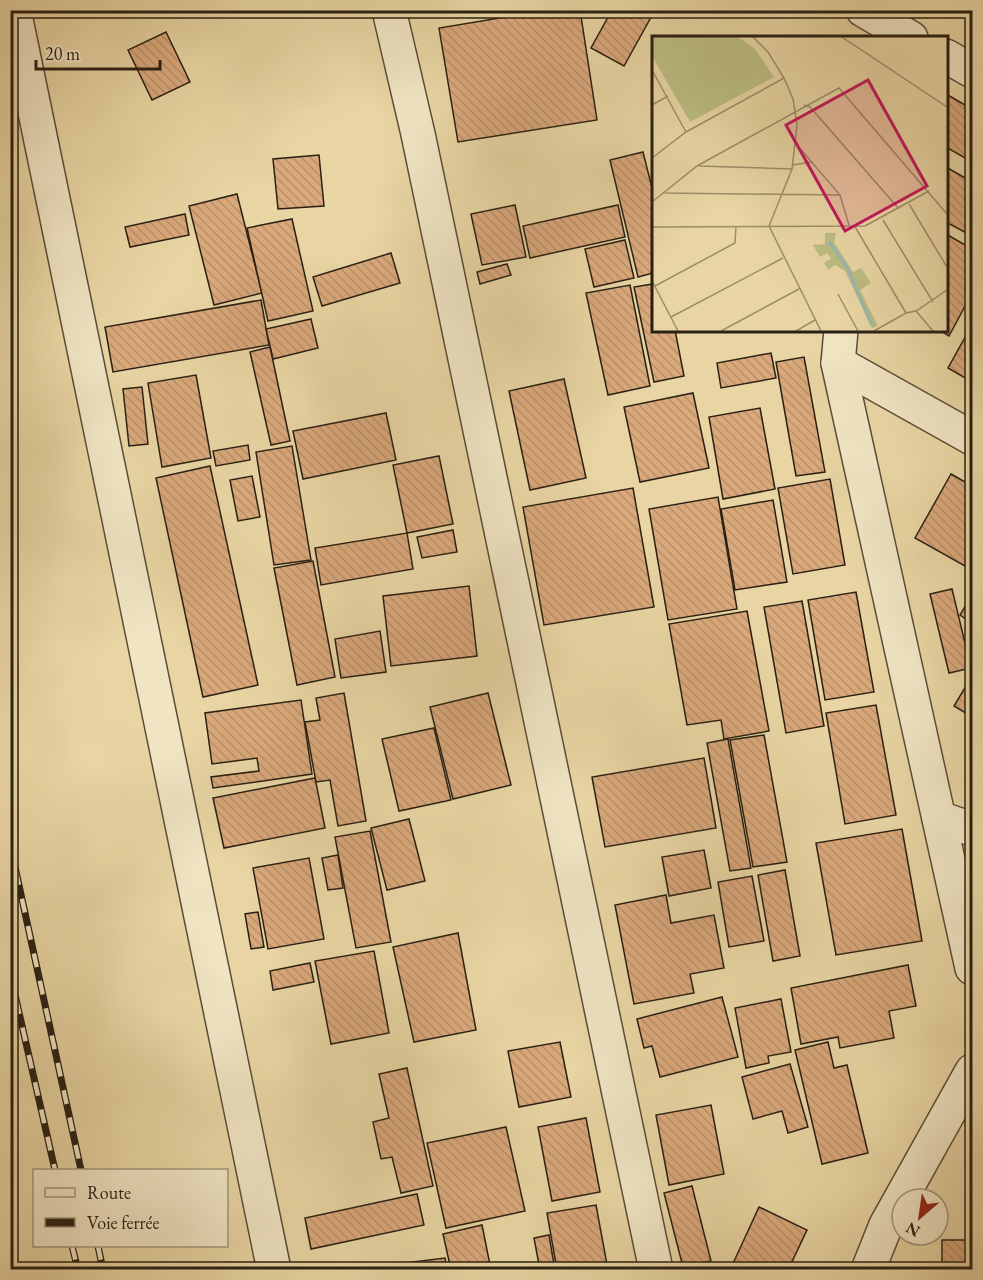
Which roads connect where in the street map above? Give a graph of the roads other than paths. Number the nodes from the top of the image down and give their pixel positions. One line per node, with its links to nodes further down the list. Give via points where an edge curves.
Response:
1 (14, 10): 14 (street)
2 (389, 10): 15 (street)
3 (867, 12): 4 (street)
4 (908, 36)
5 (947, 57): 6 (street)
6 (972, 71)
7 (841, 332): 8 (street)
8 (838, 363): 9 (street); 10 (street)
9 (972, 438)
10 (939, 818): 11 (street); 12 (street)
11 (972, 829)
12 (972, 968)
13 (972, 1071): 16 (street, via 886,1225)
14 (274, 1269)
15 (656, 1269)
16 (868, 1269)

